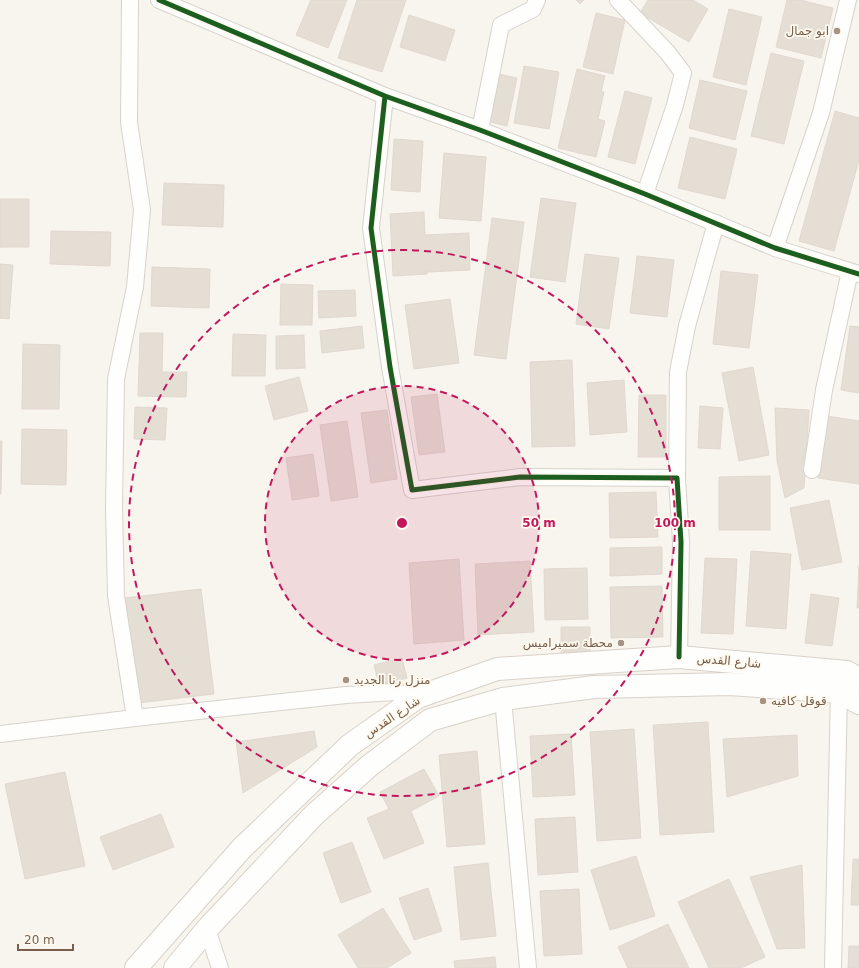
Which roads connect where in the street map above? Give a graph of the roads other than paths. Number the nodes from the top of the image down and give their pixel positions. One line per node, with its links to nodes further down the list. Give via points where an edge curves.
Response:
1 (130, 0): 20 (street, via 129,122 142,210 135,287 116,379 114,508 116,596)
2 (159, 0): 6 (street)
3 (537, 0): 7 (street, via 533,9 501,25)
4 (618, 0): 8 (street, via 668,53 683,73)
5 (848, 0): 10 (street, via 821,113)
6 (385, 96): 7 (street); 13 (street, via 371,228 390,367 412,490 520,477)
7 (480, 130): 8 (street)
8 (645, 194): 9 (street)
9 (716, 223): 10 (street); 13 (street, via 687,326 678,372)
10 (775, 248): 11 (street)
11 (855, 272): 12 (street, via 824,390)
12 (812, 470)
13 (677, 478): 14 (street, via 681,542)
14 (679, 658): 15 (main road, شارع القدس, via 847,672); 17 (main road, شارع القدس, via 497,669)
15 (859, 679)
16 (839, 692): 18 (main road, شارع القدس, via 722,684 594,687); 19 (main road, شارع القدس); 27 (street)
17 (418, 697): 20 (street, via 395,692 346,695); 23 (main road, شارع القدس, via 350,745 242,848)
18 (503, 699): 22 (main road, شارع القدس, via 430,720 375,762 314,814); 26 (street)
19 (859, 703)
20 (135, 718): 21 (street)
21 (0, 734)
22 (207, 929): 24 (main road, شارع القدس); 25 (street)
23 (136, 968)
24 (175, 968)
25 (220, 968)
26 (528, 968)
27 (833, 968)

